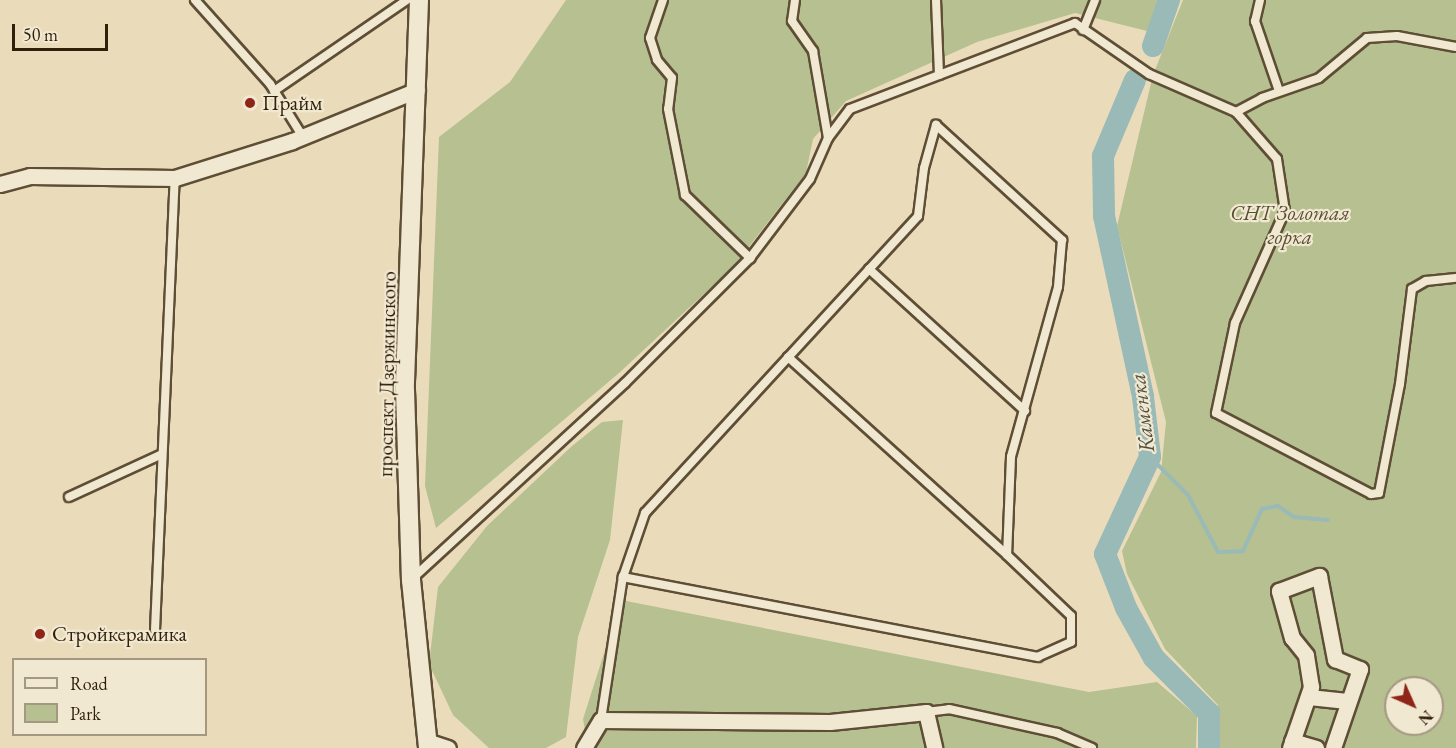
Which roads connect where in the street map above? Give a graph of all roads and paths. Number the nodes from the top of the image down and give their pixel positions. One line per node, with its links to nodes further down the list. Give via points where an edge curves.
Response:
1 (195, 0): 13 (lane)
2 (406, 0): 13 (lane)
3 (419, 0): 12 (street, проспект Дзержинского)
4 (663, 0): 20 (lane, via 650,38 657,60 672,78 668,109 685,195)
5 (795, 0): 17 (lane, via 792,21 813,51)
6 (936, 0): 11 (lane)
7 (1095, 0): 9 (lane)
8 (1260, 0): 14 (lane, via 1255,21)
9 (1083, 30): 11 (lane, via 1075,23); 15 (lane, via 1149,74)
10 (1456, 47): 14 (lane, via 1378,35 1367,38 1319,78)
11 (939, 75): 17 (lane, via 850,108)
12 (417, 90): 16 (street); 29 (street, проспект Дзержинского, via 405,390)
13 (274, 91): 16 (lane)
14 (1279, 91): 15 (lane)
15 (1236, 112): 22 (lane, via 1277,159 1285,212 1235,323 1216,413 1371,494 1379,493 1401,384 1412,289 1426,281)
16 (303, 137): 18 (street)
17 (828, 138): 20 (lane, via 810,179)
18 (174, 178): 19 (street, via 30,176); 25 (lane)
19 (0, 184)
20 (750, 258): 29 (lane, via 625,383)
21 (869, 269): 23 (lane); 24 (lane); 24 (lane, via 918,216 924,168 936,125 1062,240 1058,287)
22 (1456, 278)
23 (788, 357): 27 (lane); 28 (lane, via 645,513)
24 (1025, 411): 27 (lane, via 1011,457)
25 (162, 454): 26 (lane); 30 (lane)
26 (69, 497)
27 (1007, 555): 28 (lane, via 1071,616 1071,642 1038,657)
28 (623, 577): 34 (lane)
29 (411, 580): 35 (street, проспект Дзержинского)
30 (155, 630)
31 (1309, 697): 32 (street); 32 (street, via 1306,655 1292,638 1280,591 1319,576 1335,659 1360,669); 36 (street)
32 (1347, 701): 42 (street)
33 (926, 712): 34 (street, via 830,722); 39 (street); 40 (lane, via 949,709 1057,733)
34 (601, 720): 38 (street)
35 (427, 745): 37 (street)
36 (1291, 745): 41 (street)
37 (448, 748)
38 (584, 748)
39 (934, 748)
40 (1092, 748)
41 (1316, 748)
42 (1333, 748)

